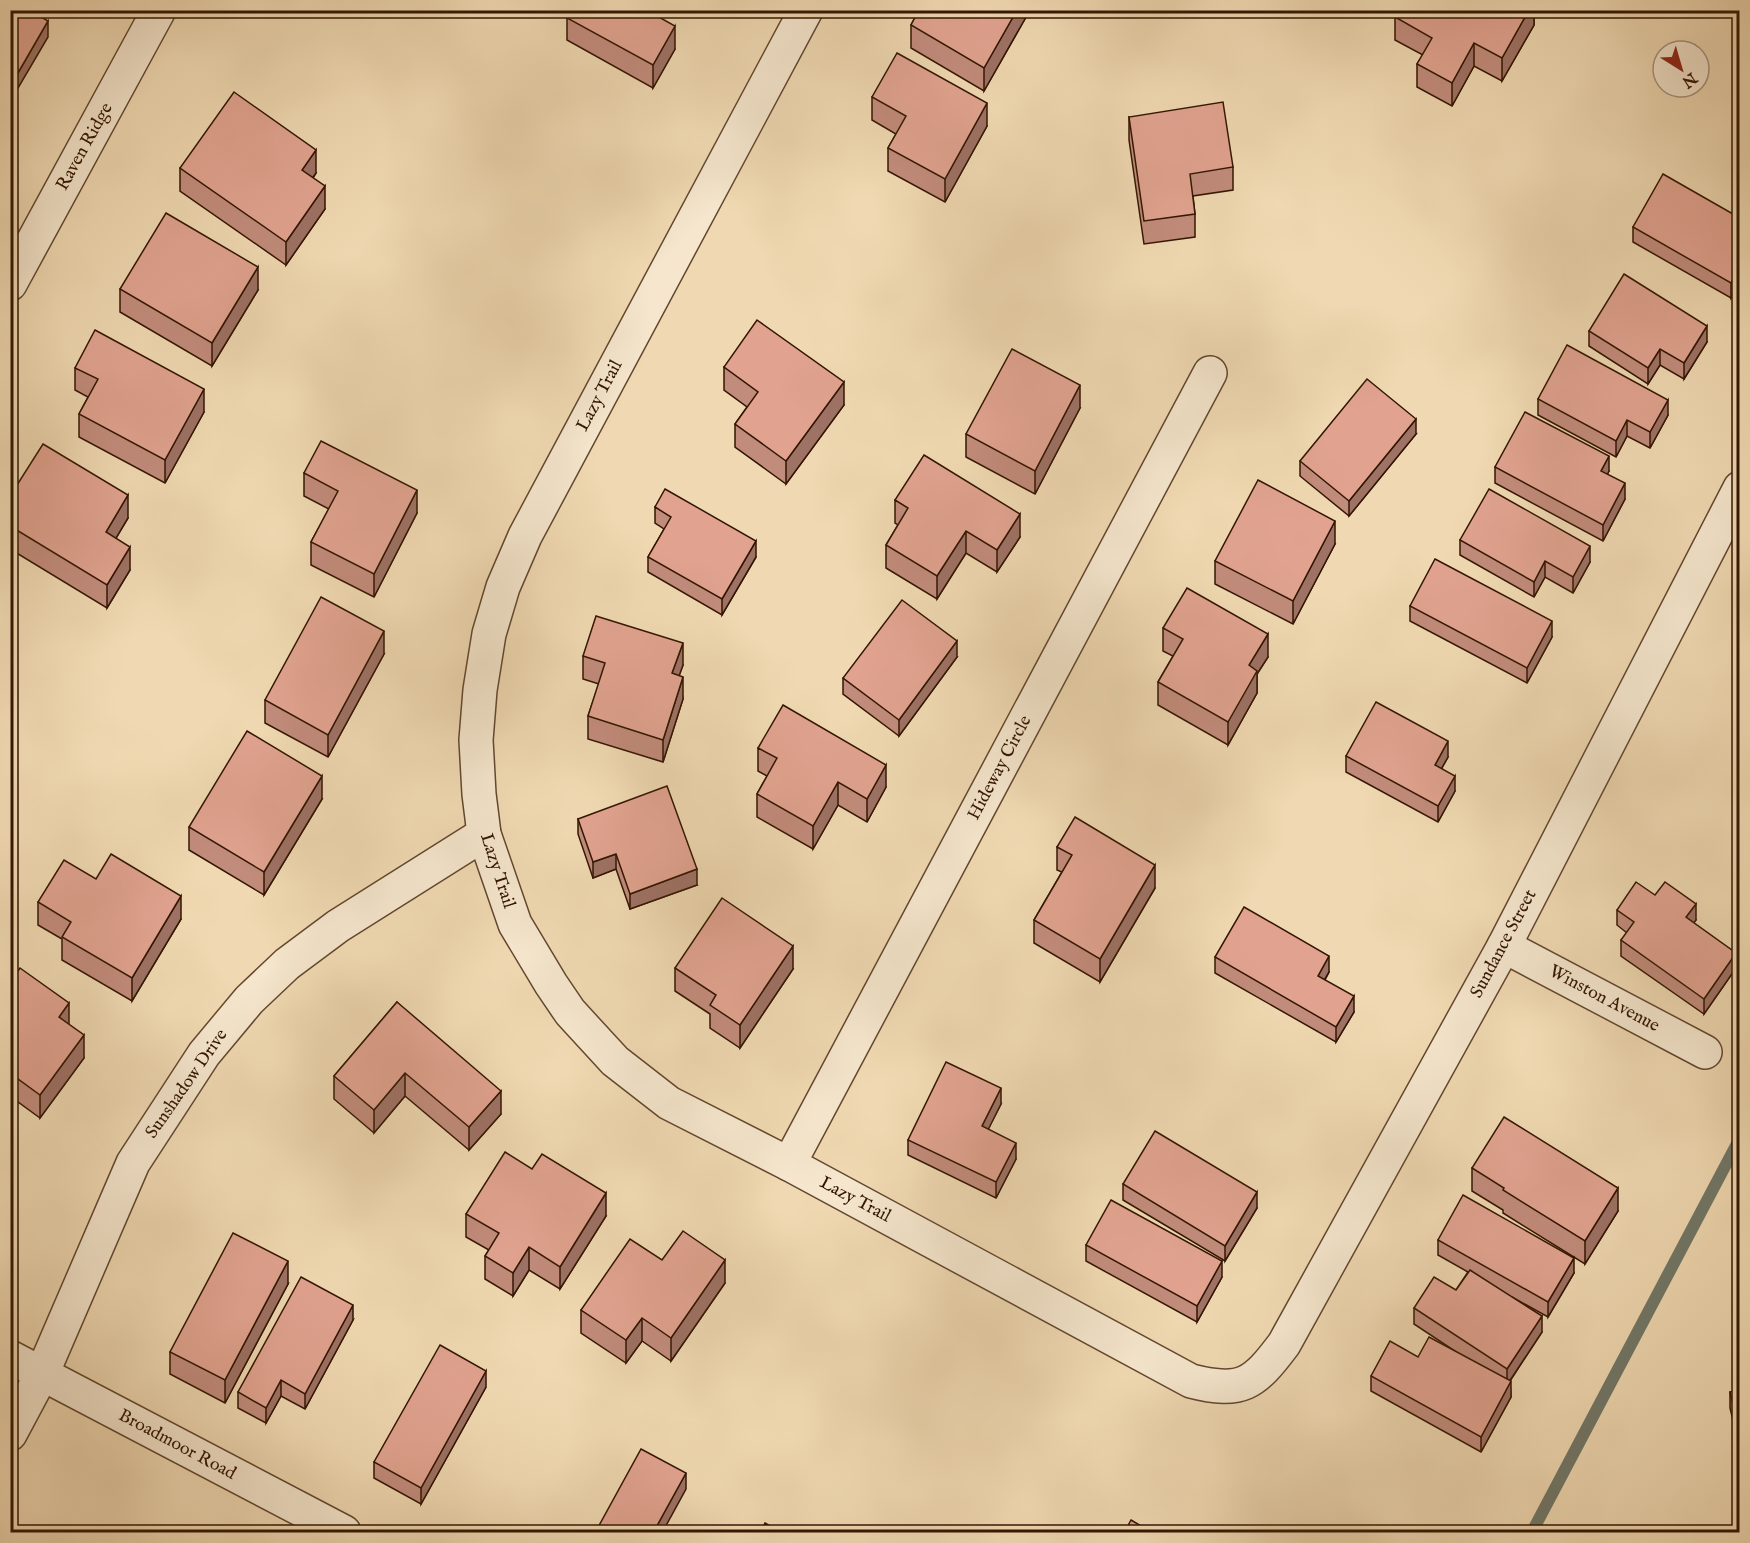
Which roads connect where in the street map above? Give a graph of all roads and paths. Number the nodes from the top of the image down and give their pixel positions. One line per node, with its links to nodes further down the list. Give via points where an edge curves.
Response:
1 (159, 10): 3 (street, Raven Ridge)
2 (806, 10): 6 (street, Lazy Trail, via 525,536 503,587 489,634 476,740)
3 (10, 284)
4 (1210, 372): 9 (street, Hideway Circle)
5 (1740, 488): 7 (street, Sundance Street)
6 (484, 834): 9 (street, Lazy Trail, via 515,924 550,984 592,1037 615,1061 669,1103); 11 (street, Sunshadow Drive, via 338,926 287,964 249,1000 204,1054 133,1163)
7 (1504, 946): 8 (street, Winston Avenue); 12 (street, Sundance Street, via 1284,1344 1268,1365)
8 (1705, 1052)
9 (789, 1164): 12 (street, Lazy Trail, via 1191,1381 1215,1387)
10 (10, 1357): 11 (street, Broadmoor Road)
11 (42, 1374): 13 (street, Sunshadow Drive); 14 (street, Broadmoor Road)
12 (1245, 1384)
13 (10, 1434)
14 (344, 1533)

